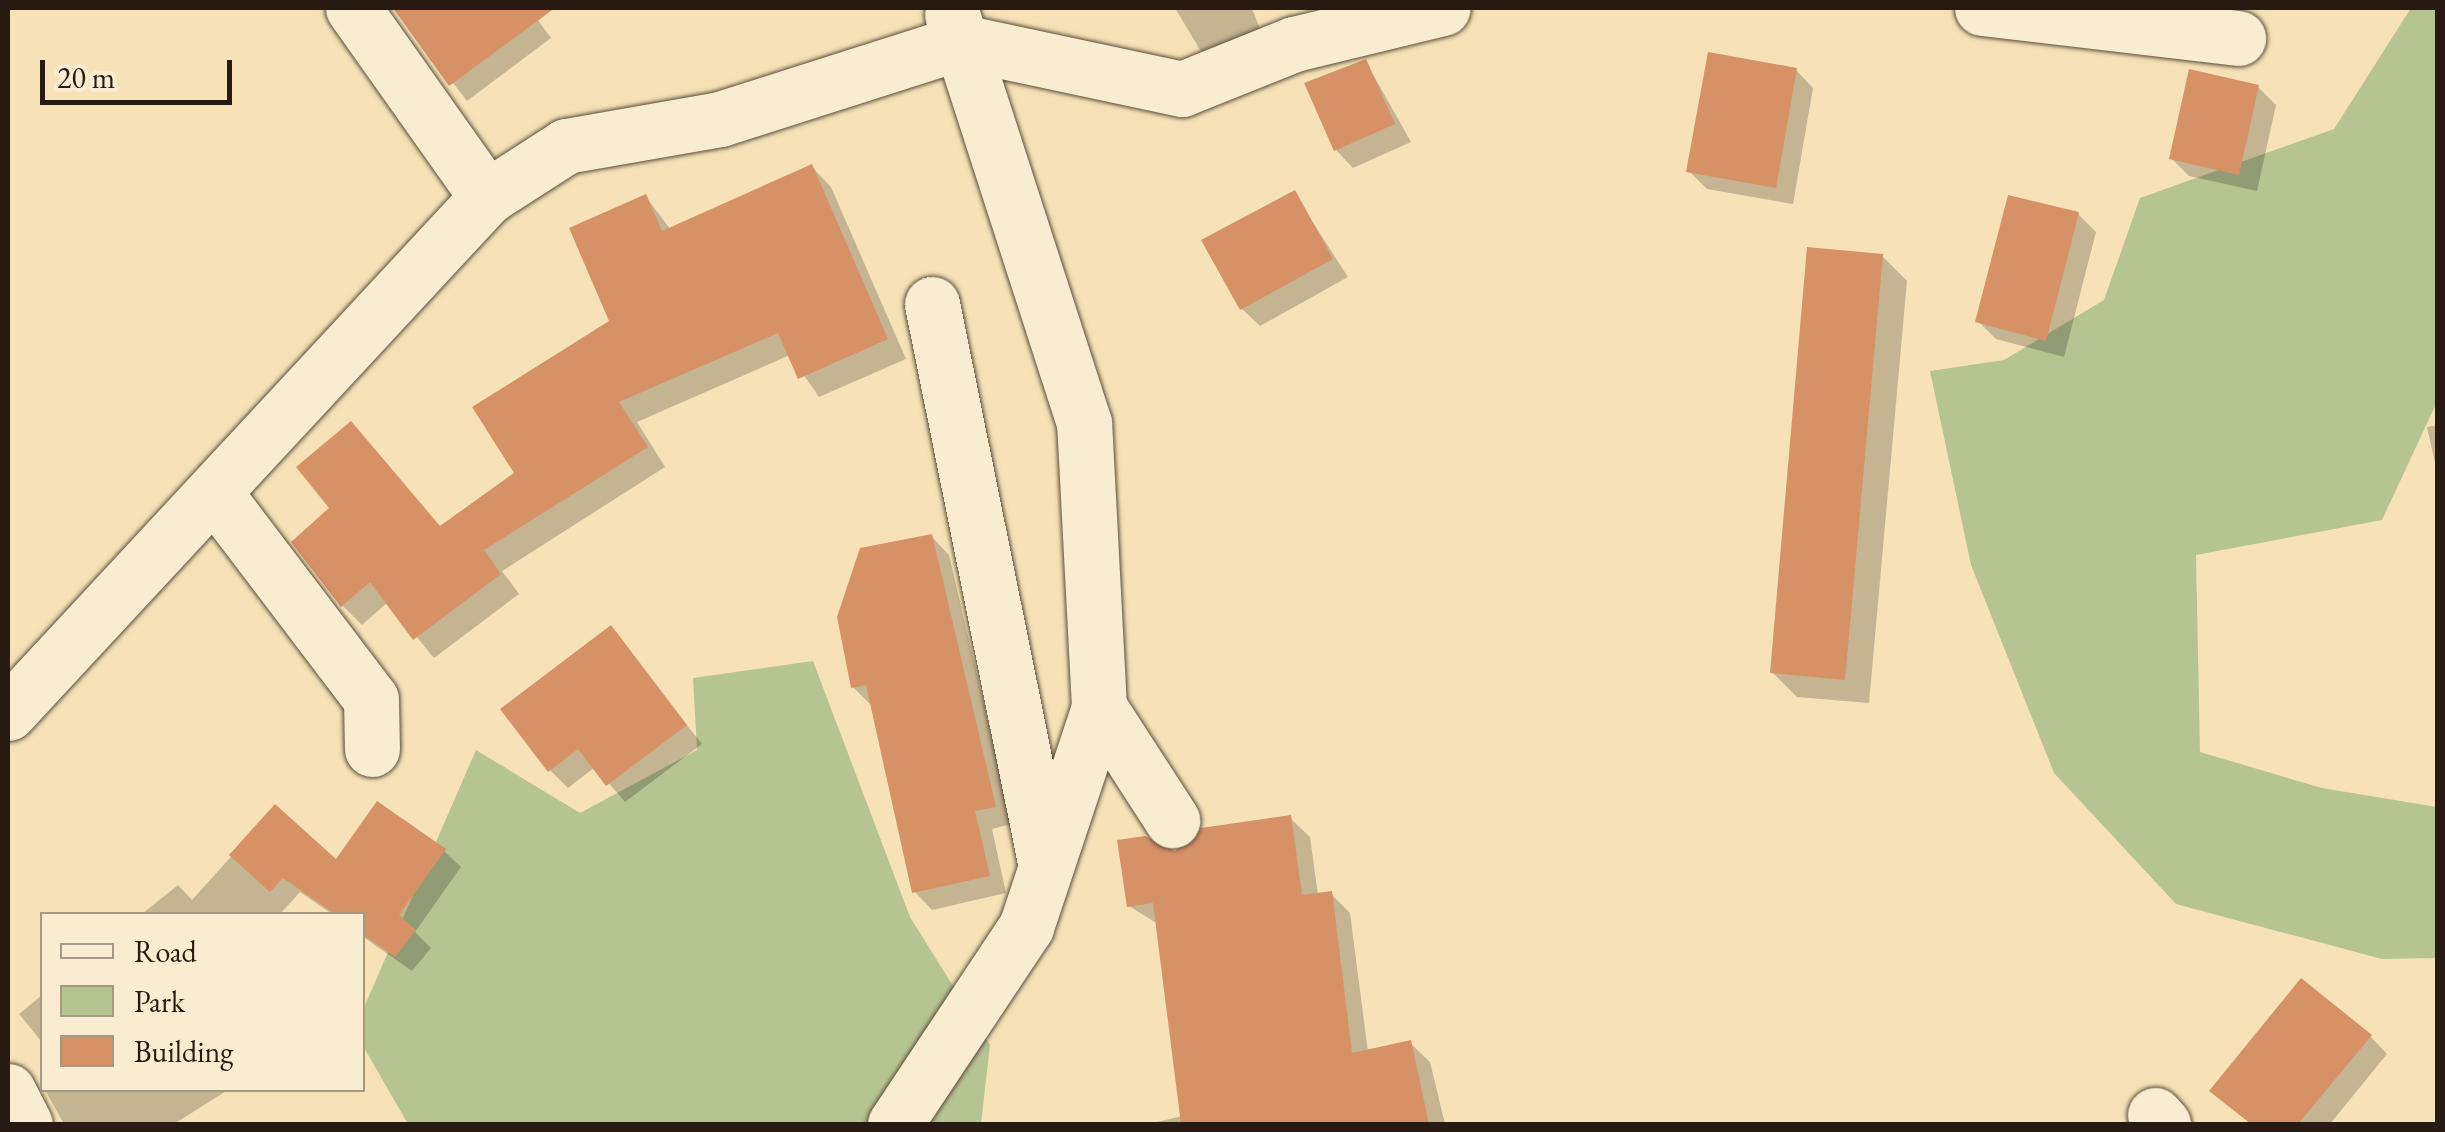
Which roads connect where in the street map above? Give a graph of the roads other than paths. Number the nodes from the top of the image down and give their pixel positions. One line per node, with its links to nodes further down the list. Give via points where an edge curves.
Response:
1 (353, 8): 6 (street)
2 (1443, 8): 4 (street, via 1294,44 1182,89)
3 (1982, 8): 5 (street)
4 (955, 25): 6 (street, via 720,119 566,146); 9 (street, via 1084,423)
5 (2238, 38)
6 (487, 197): 8 (street)
7 (932, 304): 13 (street)
8 (216, 495): 10 (street); 11 (street, via 371,699)
9 (1099, 707): 12 (street); 13 (street)
10 (8, 713)
11 (372, 749)
12 (1172, 820)
13 (1046, 865): 16 (street, via 1026,927)
14 (8, 1091): 15 (street)
15 (26, 1124)
16 (894, 1124)

